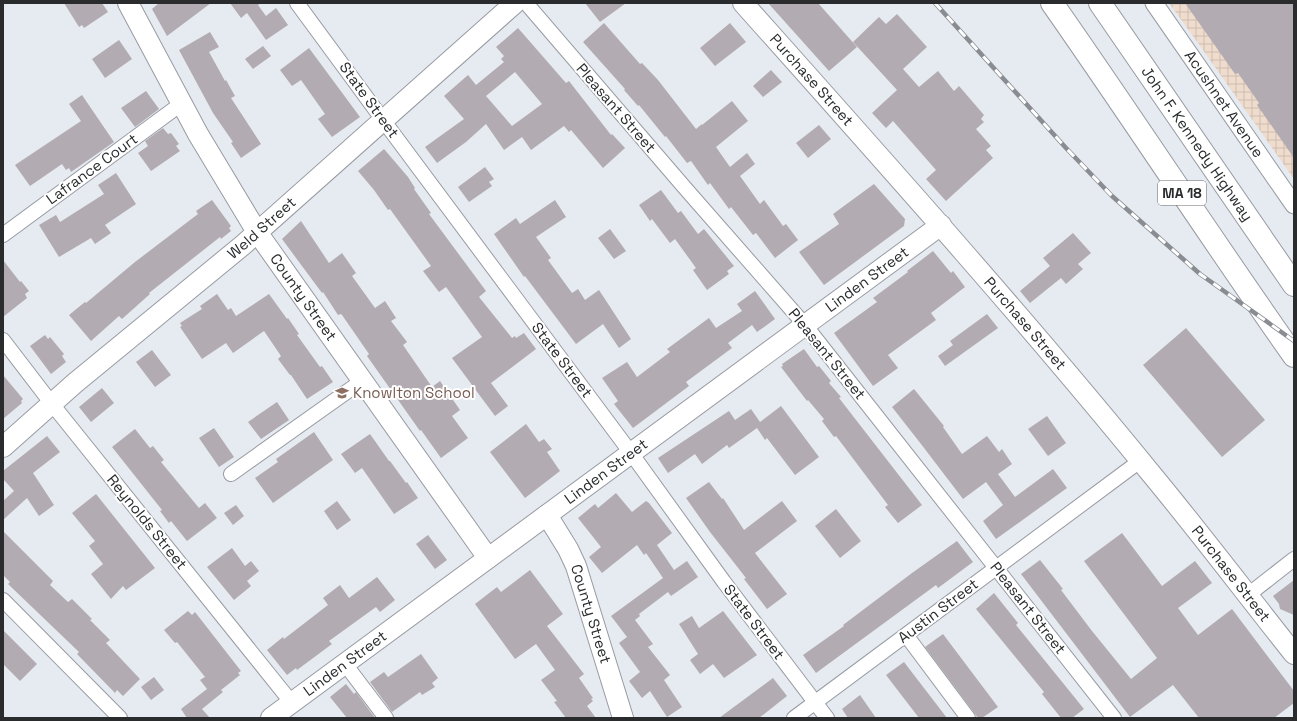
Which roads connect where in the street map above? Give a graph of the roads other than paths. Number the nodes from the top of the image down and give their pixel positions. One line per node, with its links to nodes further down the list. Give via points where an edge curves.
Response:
1 (128, 3): 11 (main road, County Street)
2 (297, 3): 12 (street, State Street)
3 (515, 3): 12 (main road, Weld Street)
4 (526, 3): 18 (street, Pleasant Street)
5 (743, 3): 14 (main road, Purchase Street)
6 (1046, 3): 10 (highway)
7 (1052, 3): 10 (highway, MA 18)
8 (1100, 3): 17 (highway, John F. Kennedy Highway / MA 18)
9 (1154, 3): 13 (street, Acushnet Avenue)
10 (1071, 30): 20 (highway, MA 18)
11 (181, 104): 15 (main road, County Street); 16 (street, Lafrance Court)
12 (383, 120): 15 (main road, Weld Street); 24 (street, State Street)
13 (1294, 205)
14 (941, 225): 18 (main road, Linden Street); 25 (main road, Purchase Street)
15 (258, 232): 21 (main road, County Street); 22 (main road, Weld Street)
16 (3, 235)
17 (1294, 286)
18 (805, 325): 24 (main road, Linden Street); 30 (street, Pleasant Street)
19 (3, 340): 22 (street, Reynolds Street)
20 (1294, 356)
21 (362, 381): 26 (street); 28 (main road, County Street)
22 (52, 404): 23 (main road, Weld Street); 37 (street, Reynolds Street)
23 (3, 447)
24 (631, 453): 27 (main road, Linden Street); 36 (street, State Street)
25 (1140, 461): 30 (street, Austin Street); 31 (main road, Purchase Street)
26 (231, 474)
27 (547, 515): 28 (main road, Linden Street); 41 (main road, County Street, via 576,566)
28 (488, 558): 35 (main road, Linden Street)
29 (1294, 559): 31 (street)
30 (996, 568): 33 (street, Austin Street); 45 (street, Pleasant Street)
31 (1248, 595): 34 (main road, Purchase Street)
32 (3, 600): 38 (street)
33 (906, 635): 36 (street, Austin Street); 44 (street)
34 (1294, 654)
35 (345, 664): 37 (main road, Linden Street); 40 (street)
36 (815, 702): 42 (street, Austin Street); 43 (street, State Street)
37 (292, 703): 39 (main road, Linden Street)
38 (120, 718)
39 (271, 718)
40 (386, 718)
41 (623, 718)
42 (794, 718)
43 (827, 718)
44 (968, 718)
45 (1114, 718)

